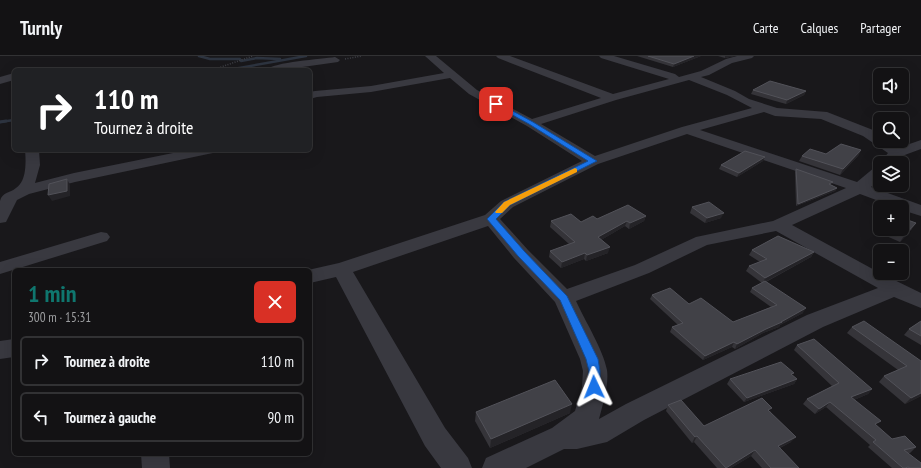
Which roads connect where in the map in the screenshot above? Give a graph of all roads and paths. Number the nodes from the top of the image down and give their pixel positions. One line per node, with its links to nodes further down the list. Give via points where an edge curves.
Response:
1 (253, 56): 11 (path)
2 (362, 56): 10 (path)
3 (447, 56): 6 (street)
4 (604, 56): 20 (street)
5 (749, 56): 12 (street)
6 (431, 57): 17 (street)
7 (510, 57): 23 (street)
8 (717, 58): 12 (street)
9 (235, 59): 11 (path)
10 (335, 60): 14 (street)
11 (237, 61): 13 (path)
12 (729, 61): 19 (street)
13 (218, 68)
14 (277, 68)
15 (0, 74): 16 (street)
16 (12, 75)
17 (451, 75): 22 (street, via 371,89); 25 (street, via 473,92)
18 (12, 76): 21 (street)
19 (690, 78): 20 (street); 24 (street)
20 (677, 80): 23 (street)
21 (0, 81)
22 (312, 95)
23 (612, 98): 25 (street)
24 (764, 108): 26 (street); 31 (street, via 775,112 823,115 868,134)
25 (531, 123): 33 (street)
26 (687, 130): 33 (street); 35 (street)
27 (921, 144): 32 (street)
28 (32, 152): 36 (street, via 33,165)
29 (185, 152): 30 (street)
30 (174, 153): 36 (street)
31 (890, 156)
32 (896, 156)
33 (593, 161): 39 (street, via 507,204)
34 (873, 176): 35 (street)
35 (860, 188): 37 (street); 40 (street)
36 (24, 191): 38 (street, via 10,197)
37 (921, 211)
38 (0, 218)
39 (491, 219): 43 (street); 46 (street)
40 (778, 226): 45 (street); 46 (street, via 702,241 642,269)
41 (101, 237): 42 (street)
42 (0, 268)
43 (342, 269): 44 (street); 53 (street, via 435,437)
44 (312, 276)
45 (895, 289): 47 (street); 50 (street, via 815,321 598,433)
46 (564, 298): 50 (street, via 595,371 594,387 586,418)
47 (921, 301)
48 (12, 348): 49 (street)
49 (0, 350)
50 (562, 437): 54 (street)
51 (155, 456): 52 (street)
52 (156, 468)
53 (458, 468)
54 (496, 468)

